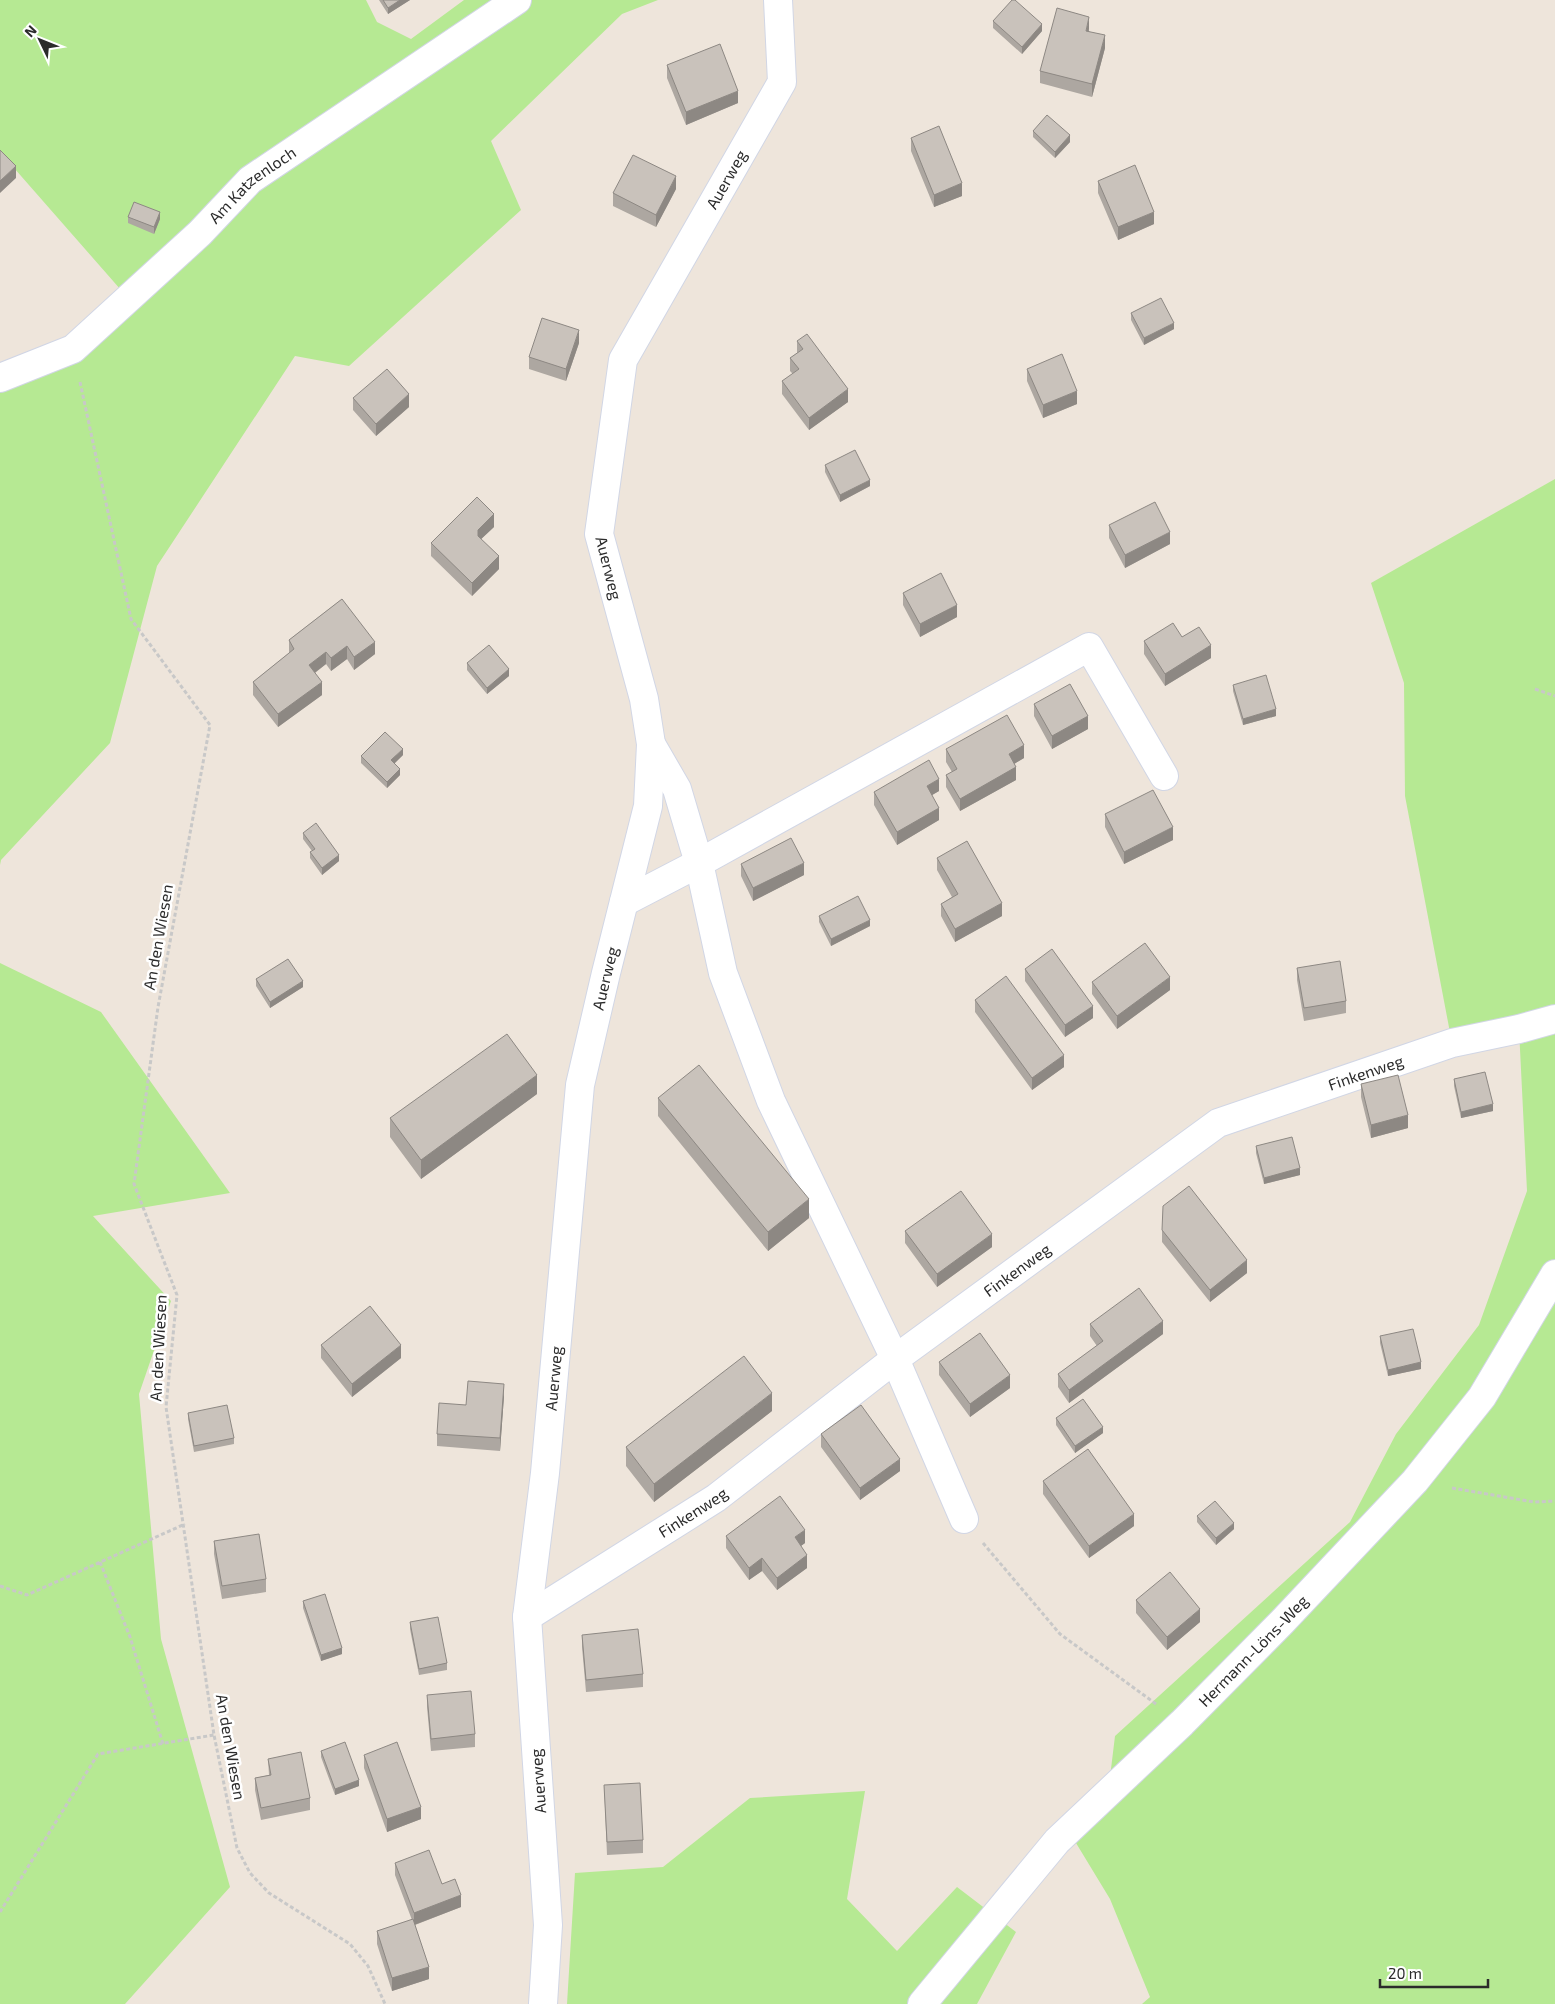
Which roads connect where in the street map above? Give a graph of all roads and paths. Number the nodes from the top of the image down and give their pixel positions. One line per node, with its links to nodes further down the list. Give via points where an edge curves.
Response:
1 (517, 0): 3 (street, Am Katzenloch, via 250,180 200,233)
2 (778, 0): 7 (street, Auerweg, via 782,82 623,360 599,534 644,699)
3 (73, 349): 4 (street, Am Katzenloch); 17 (path, An den Wiesen, via 132,619 210,725 158,1007 134,1184 177,1294 166,1407)
4 (0, 378)
5 (1534, 689): 6 (path)
6 (1555, 696)
7 (651, 744): 9 (street, via 677,789); 10 (street, Auerweg, via 648,806)
8 (1164, 776): 9 (street, via 1089,647)
9 (699, 862): 10 (street); 13 (street, via 723,973 771,1101)
10 (624, 902): 20 (street, Auerweg, via 580,1085 545,1473)
11 (1555, 1019): 13 (street, Finkenweg, via 1452,1043 1218,1123)
12 (1555, 1274): 14 (street, Hermann-Löns-Weg, via 1482,1397)
13 (895, 1359): 16 (street); 20 (street, Finkenweg, via 716,1498)
14 (1415, 1481): 15 (path, via 1534,1502); 21 (street, Hermann-Löns-Weg)
15 (1555, 1501)
16 (964, 1519): 21 (path, via 1060,1634)
17 (185, 1524): 18 (path); 22 (path, An den Wiesen)
18 (100, 1562): 19 (path, via 27,1595); 23 (path, via 130,1637)
19 (0, 1586)
20 (527, 1617): 26 (street, Auerweg, via 548,1925)
21 (1182, 1723): 27 (street, Hermann-Löns-Weg, via 1057,1841)
22 (214, 1735): 23 (path); 25 (path, An den Wiesen, via 237,1848 250,1873 269,1893 350,1944 368,1966)
23 (163, 1744): 24 (path, via 98,1754)
24 (0, 1912)
25 (386, 2004)
26 (543, 2004)
27 (922, 2004)

